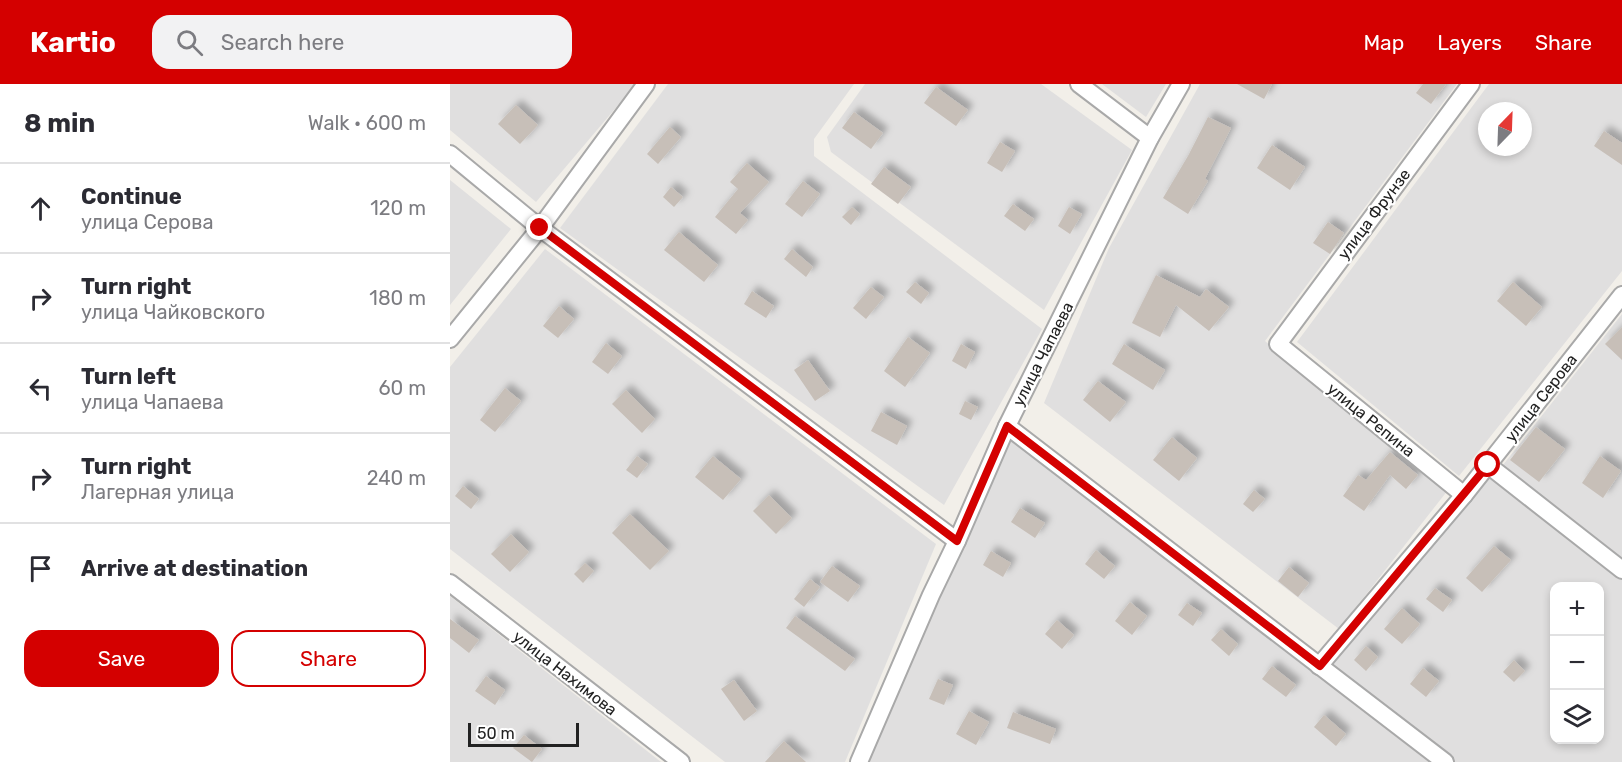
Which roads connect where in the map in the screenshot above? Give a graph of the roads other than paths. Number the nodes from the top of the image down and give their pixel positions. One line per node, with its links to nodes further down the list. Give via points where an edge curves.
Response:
1 (646, 84): 7 (street)
2 (1079, 84): 5 (street)
3 (1181, 84): 5 (street, улица Чапаева)
4 (1471, 84): 10 (street, улица Фрунзе)
5 (1150, 138): 11 (street, улица Чапаева)
6 (450, 154): 7 (street)
7 (540, 228): 9 (street); 14 (street)
8 (1622, 295): 12 (street, улица Серова)
9 (450, 339)
10 (1278, 344): 13 (street, улица Репина)
11 (1007, 426): 14 (street, улица Чапаева); 17 (street)
12 (1488, 465): 13 (street, улица Серова); 15 (street)
13 (1464, 495): 17 (street, улица Серова)
14 (957, 541): 19 (street, улица Чапаева)
15 (1622, 570)
16 (450, 583): 18 (street, улица Нахимова)
17 (1320, 666): 20 (street)
18 (681, 762)
19 (859, 762)
20 (1445, 762)

